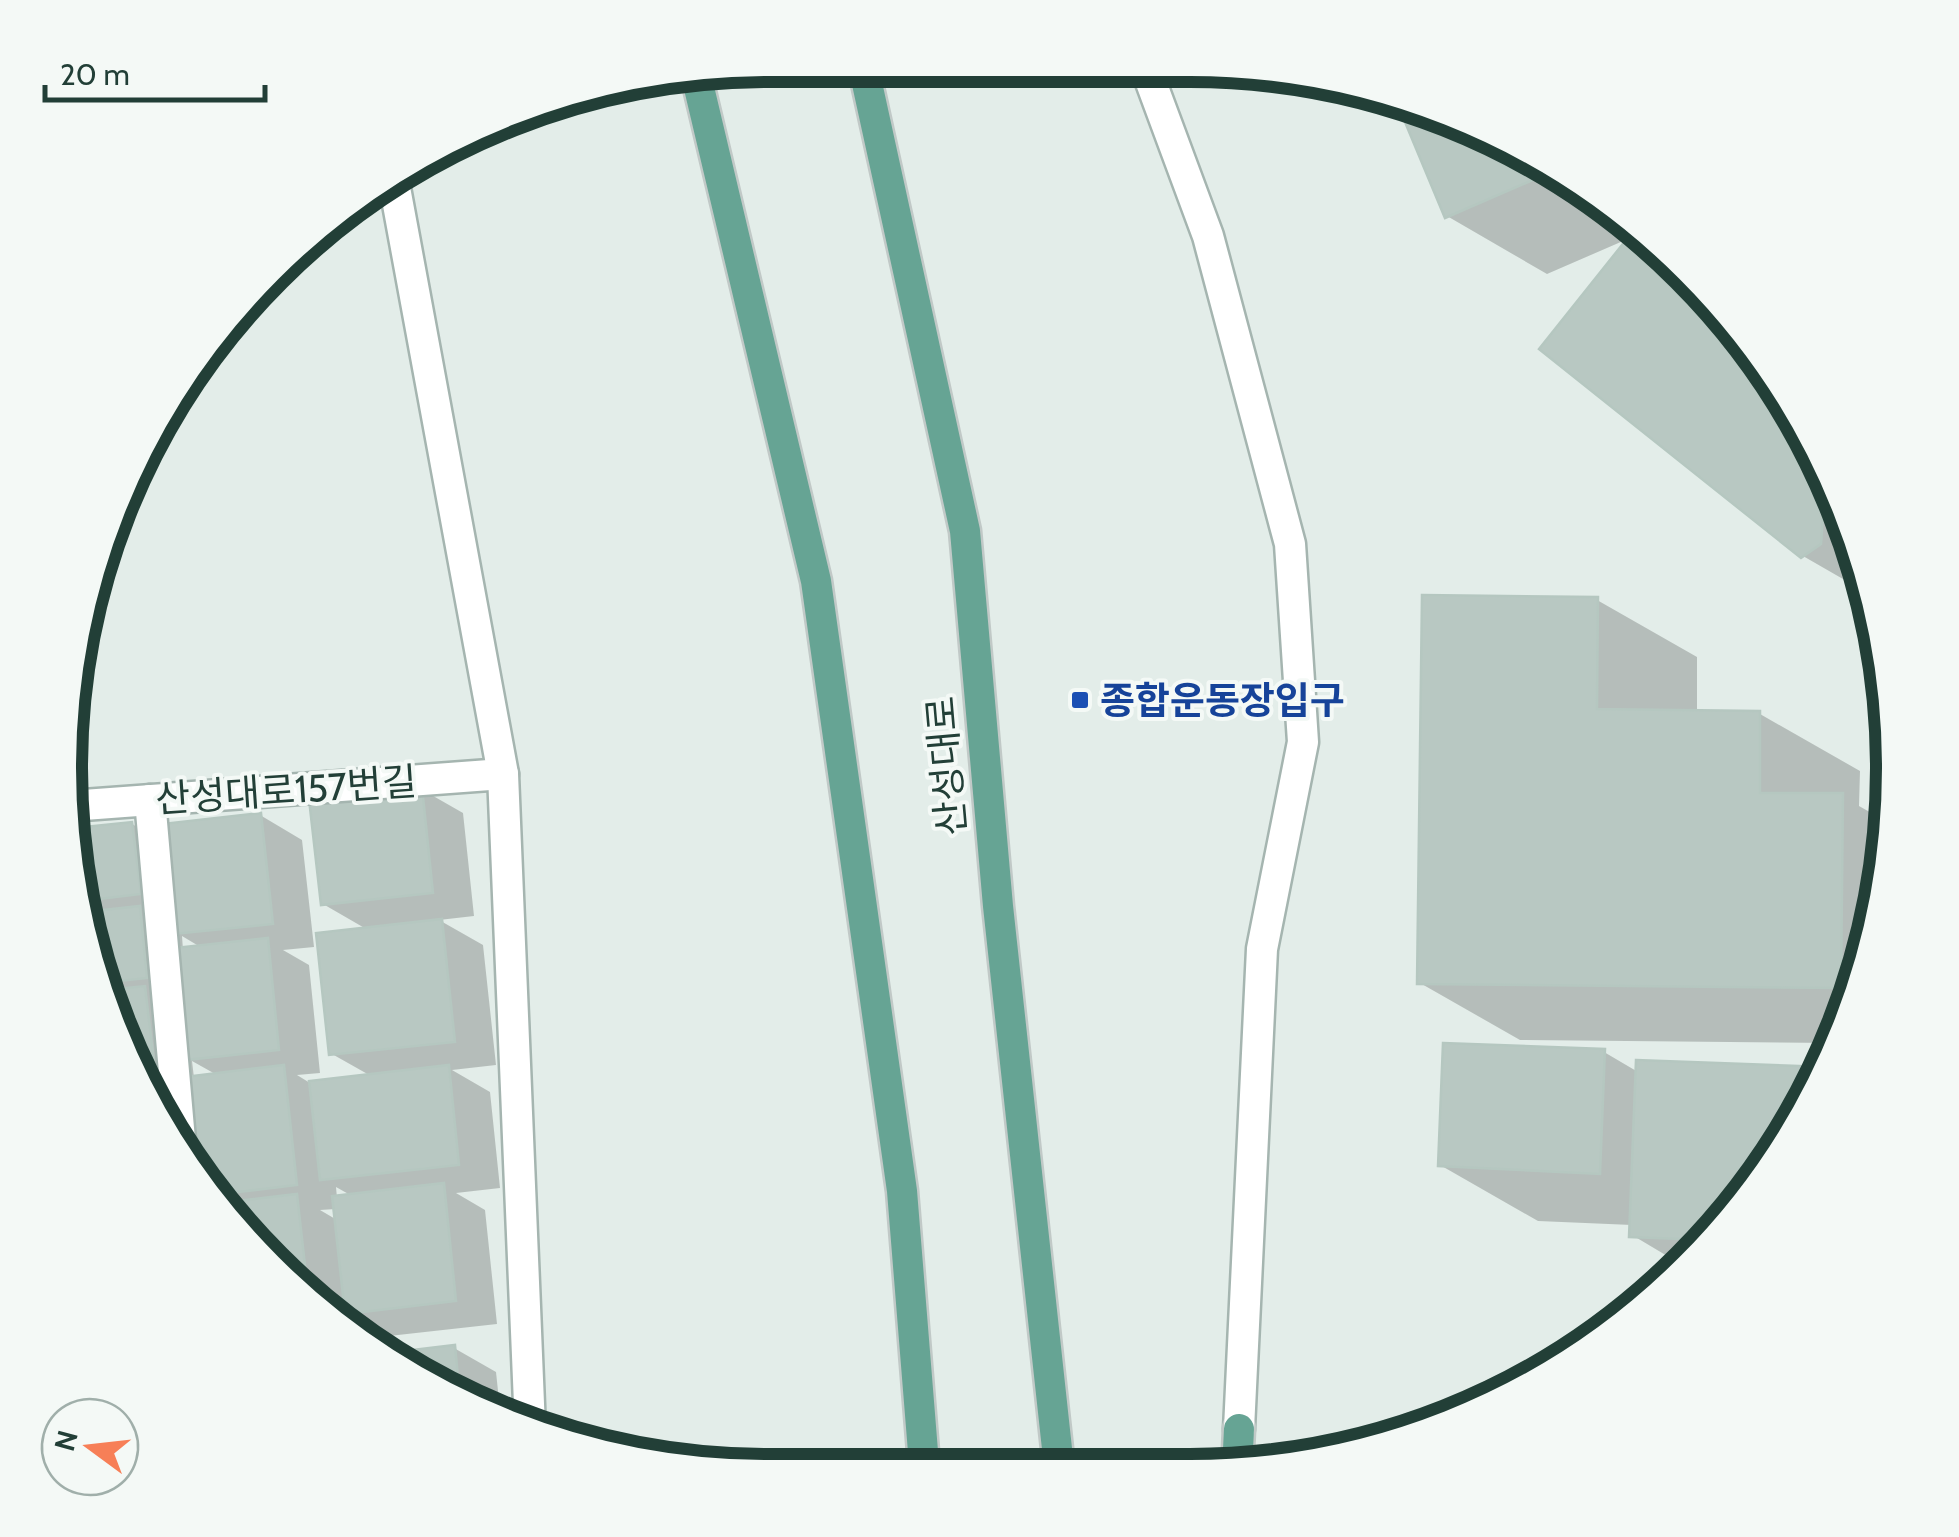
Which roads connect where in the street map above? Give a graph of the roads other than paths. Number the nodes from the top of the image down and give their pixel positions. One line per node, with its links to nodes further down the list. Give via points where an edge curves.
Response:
1 (868, 82): 13 (main road, 산성대로, via 965,531)
2 (1152, 82): 10 (street, via 1208,236 1290,544 1303,742 1262,949)
3 (699, 86): 12 (main road, via 816,580 902,1190)
4 (396, 192): 5 (street)
5 (503, 774): 6 (street, 산성대로157번길); 9 (street)
6 (150, 800): 7 (street, 산성대로157번길); 8 (street)
7 (84, 805)
8 (178, 1118)
9 (529, 1411)
10 (1239, 1429): 11 (main road)
11 (1238, 1453)
12 (923, 1454)
13 (1058, 1454)

